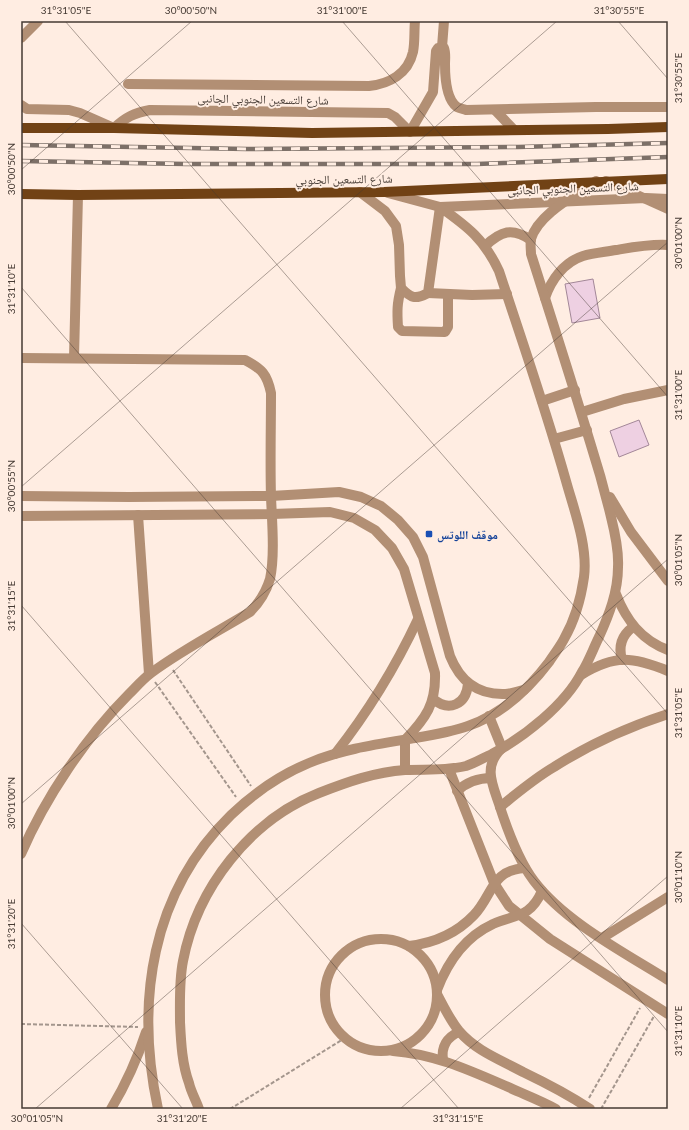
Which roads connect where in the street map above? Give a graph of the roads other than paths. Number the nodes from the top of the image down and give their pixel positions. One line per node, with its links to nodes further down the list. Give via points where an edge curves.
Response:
1 (38, 21): 4 (street)
2 (415, 21): 6 (street, via 410,60 397,76 379,85)
3 (444, 21): 5 (street)
4 (22, 35)
5 (442, 47): 9 (street, via 445,50 446,82 453,103 458,108 466,110); 14 (street, via 436,52 433,92)
6 (128, 84)
7 (23, 107): 12 (street, via 69,110)
8 (668, 107): 9 (street)
9 (495, 110): 13 (street)
10 (668, 127): 13 (main road)
11 (21, 128): 12 (main road)
12 (114, 128): 14 (main road, via 312,133); 14 (street, شارع التسعين الجنوبي الجانبى, via 137,112 150,110 388,113)
13 (514, 130): 14 (main road)
14 (410, 132)
15 (668, 179): 17 (main road, شارع التسعين الجنوبي)
16 (596, 181): 17 (main road, شارع التسعين الجنوبي); 19 (main road, شارع التسعين الجنوبي); 24 (street)
17 (606, 181): 22 (street)
18 (360, 192): 19 (main road, شارع التسعين الجنوبي); 21 (main road, شارع التسعين الجنوبي); 30 (street, via 385,211 396,226)
19 (384, 192): 25 (street, شارع التسعين الجنوبي الجانبى)
20 (21, 194): 21 (main road, شارع التسعين الجنوبي)
21 (78, 195): 36 (street)
22 (646, 198): 23 (street, شارع التسعين الجنوبي الجانبى); 24 (street, شارع التسعين الجنوبي الجانبى); 26 (street)
23 (668, 199)
24 (565, 202): 25 (street, شارع التسعين الجنوبي الجانبى); 27 (street, via 542,220)
25 (440, 207): 29 (street, via 466,225); 31 (street)
26 (668, 209)
27 (531, 240): 29 (street, via 522,234 502,233); 34 (street, via 531,254)
28 (668, 245): 34 (street, via 646,245 583,256 557,275)
29 (485, 246): 33 (street)
30 (401, 288): 31 (street, via 414,298); 32 (street, via 397,309 398,327 402,331 445,332 448,327)
31 (428, 293): 32 (street)
32 (448, 294): 33 (street)
33 (507, 294): 39 (street)
34 (545, 298): 37 (street)
35 (21, 358): 36 (street)
36 (74, 358): 45 (street, via 245,360 258,367 268,378 271,393)
37 (575, 390): 39 (street); 40 (street)
38 (668, 390): 40 (street, via 624,399)
39 (542, 401): 42 (street)
40 (582, 412): 41 (street)
41 (587, 430): 42 (street); 43 (street)
42 (554, 439): 61 (street, via 582,539 584,575 577,609 564,640)
43 (605, 490): 51 (street, via 631,532); 52 (street, via 616,539)
44 (21, 496): 47 (street)
45 (271, 496): 46 (street); 48 (street); 60 (street, via 339,492 381,506 398,520 413,537 422,557 450,656 454,667)
46 (147, 497): 47 (street); 49 (street, via 152,508)
47 (129, 498): 49 (street, via 123,507 126,514)
48 (272, 514): 49 (street); 53 (street, via 330,512 354,518 375,530 392,548 404,569); 58 (street, via 272,567 265,592 258,603 250,612)
49 (138, 515): 50 (street); 58 (street)
50 (21, 516)
51 (668, 581)
52 (616, 594): 54 (street); 59 (street)
53 (418, 619): 62 (street, via 435,673); 67 (street, via 381,689)
54 (633, 627): 55 (street, via 644,637); 56 (street, via 625,634 621,644)
55 (668, 650)
56 (622, 660): 57 (street, via 631,659 648,663); 59 (street, via 613,660 596,666)
57 (668, 671)
58 (149, 674): 73 (street, via 88,741 30,833)
59 (581, 675): 66 (street, via 540,722)
60 (468, 684): 61 (street, via 486,692 506,694); 62 (street, via 464,698 453,706 438,704)
61 (526, 690): 64 (street)
62 (433, 699): 65 (street, via 423,719)
63 (668, 714): 72 (street, via 611,735 582,750 547,771)
64 (489, 716): 65 (street, via 446,732); 66 (street)
65 (405, 740): 67 (street); 69 (street)
66 (502, 748): 68 (street, via 469,765); 70 (street, via 492,761)
67 (335, 754): 84 (street, via 307,764 256,793 219,826 200,850 183,876 160,932 153,962)
68 (449, 769): 69 (street); 71 (street)
69 (405, 770): 91 (street, via 370,774 316,794 288,809 262,827 239,849 219,874 203,901 191,931 183,961 179,993 181,1047 188,1081)
70 (491, 778): 71 (street, via 472,780); 72 (street)
71 (457, 791): 75 (street)
72 (500, 807): 74 (street)
73 (21, 854)
74 (525, 868): 75 (street, via 508,871); 76 (street)
75 (494, 883): 78 (street, via 509,906); 80 (street, via 484,902 464,925 438,940)
76 (542, 891): 78 (street, via 540,898 531,908); 79 (street, via 580,924)
77 (668, 897): 79 (street)
78 (520, 915): 82 (street, via 494,924 464,944 444,973); 83 (street, via 550,939)
79 (602, 938): 81 (street)
80 (409, 946): 82 (street, via 428,964 434,976); 86 (street, via 395,940 380,939 365,941 351,947 335,963 326,984 328,1014 335,1027 345,1038 357,1045 369,1050)
81 (668, 980)
82 (437, 992): 85 (street, via 451,1021); 86 (street, via 436,1009 422,1034 410,1043)
83 (668, 1014)
84 (148, 1027): 89 (street, via 134,1064); 90 (street, via 150,1062)
85 (460, 1032): 87 (street, via 447,1041 443,1050); 88 (street, via 483,1051)
86 (383, 1051): 87 (street, via 407,1052)
87 (443, 1060): 92 (street)
88 (588, 1107)
89 (111, 1109)
90 (158, 1109)
91 (199, 1109)
92 (556, 1109)

